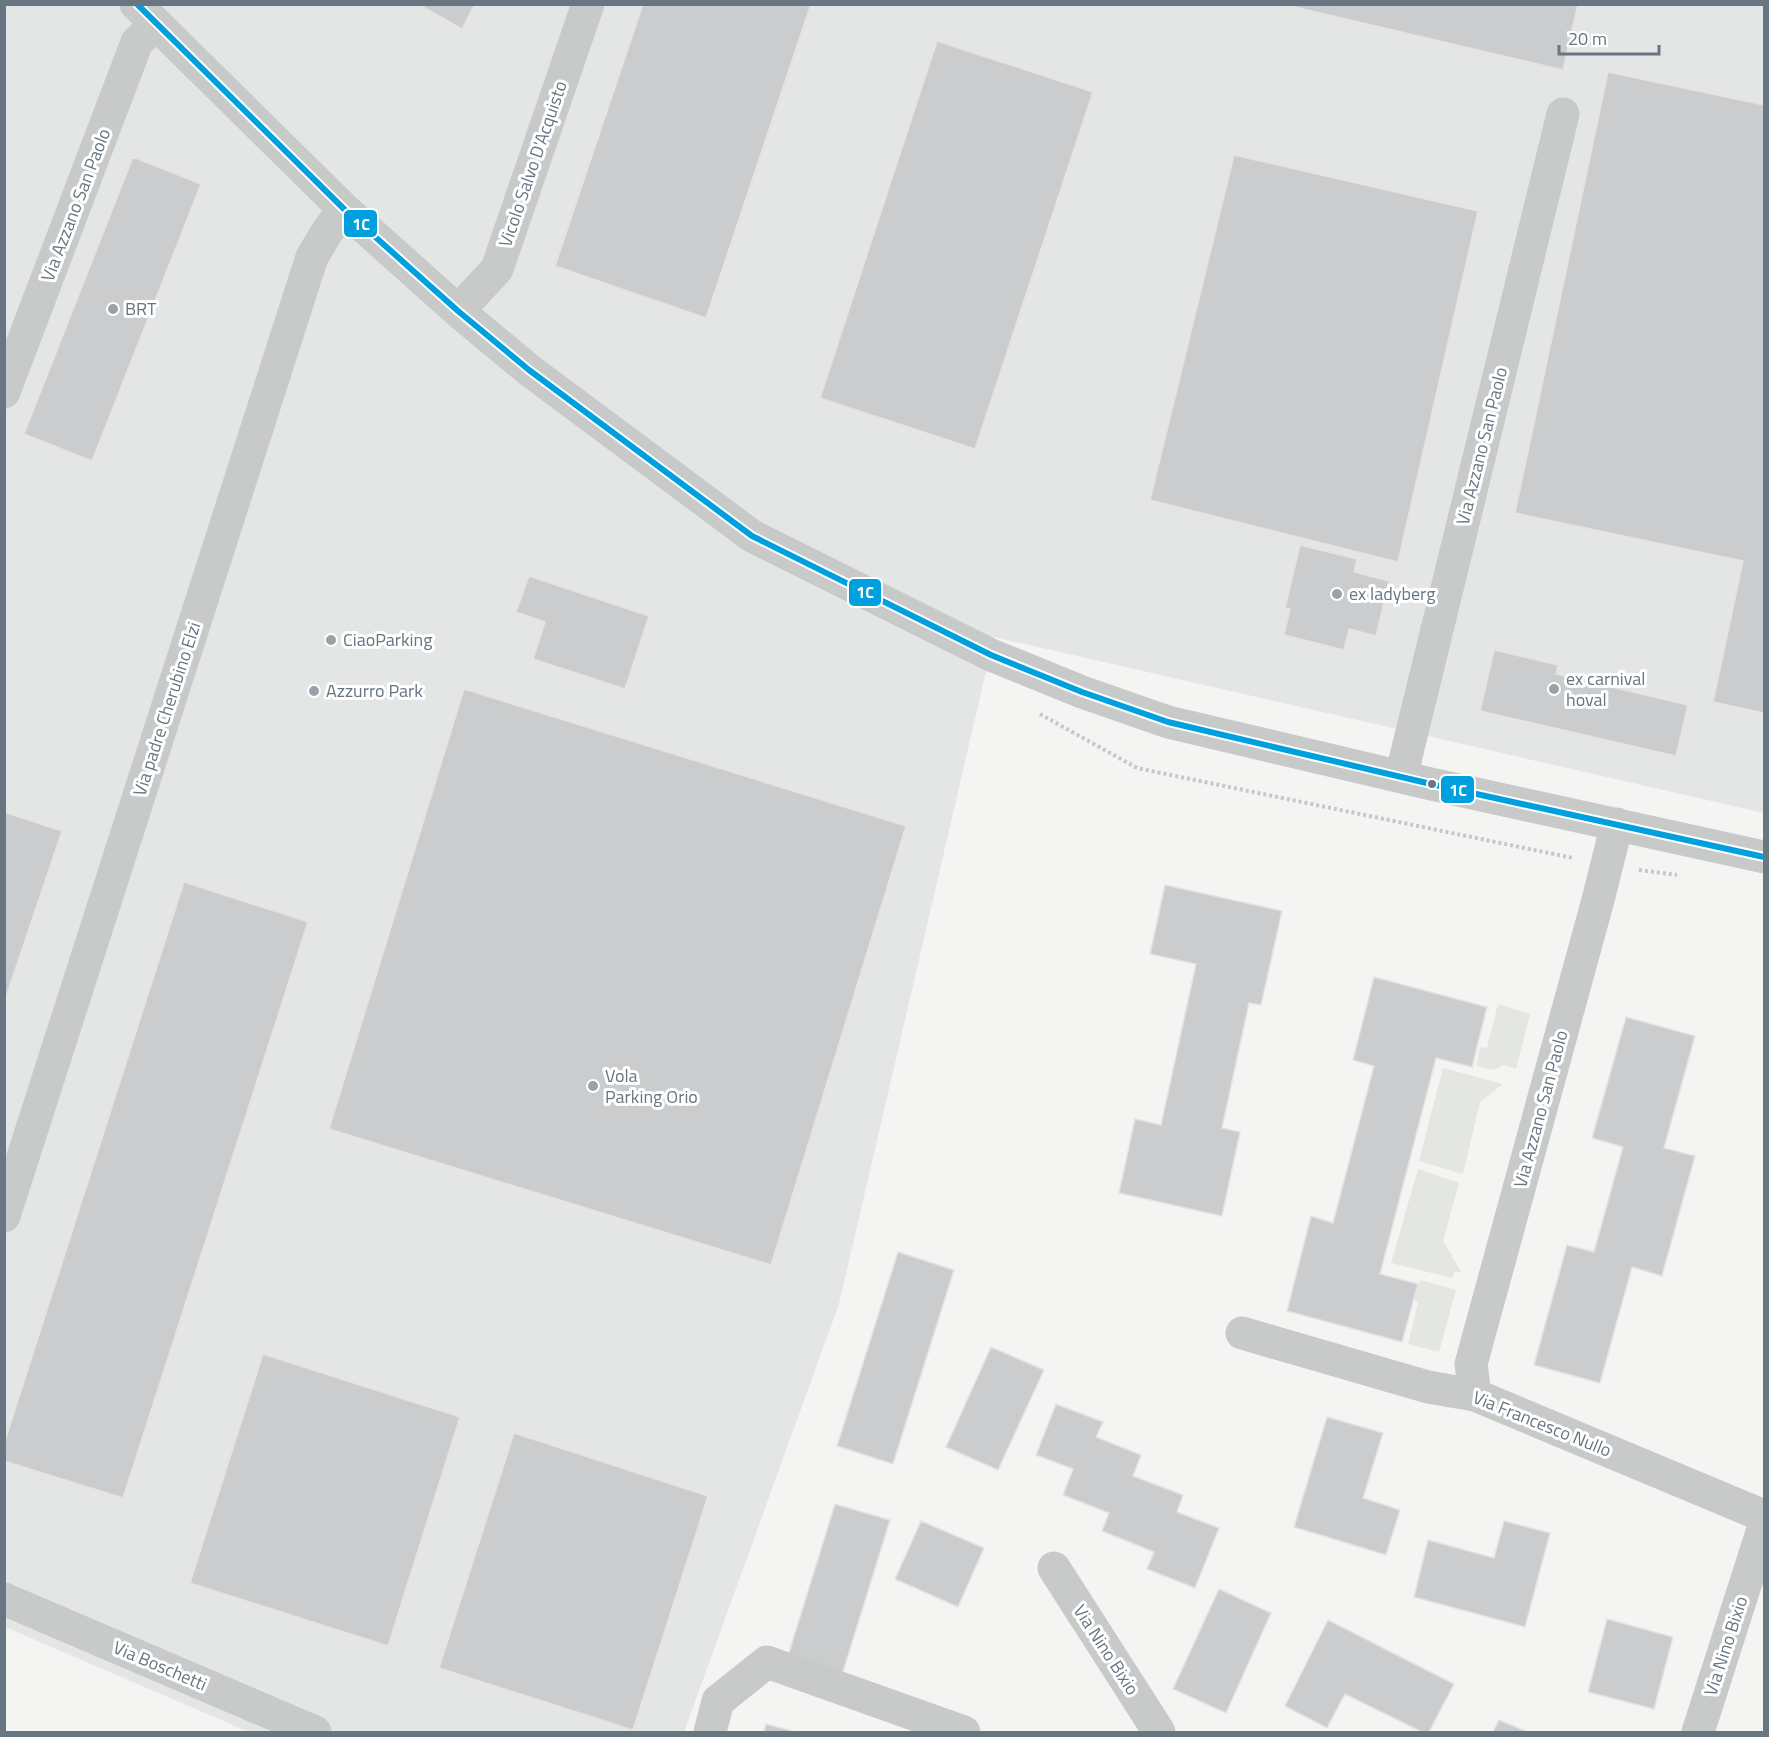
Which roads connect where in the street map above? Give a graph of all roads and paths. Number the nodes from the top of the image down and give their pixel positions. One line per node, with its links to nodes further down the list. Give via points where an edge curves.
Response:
1 (588, 4): 5 (street, Vicolo Salvo D'Acquisto, via 497,270)
2 (146, 14): 4 (street, Via Azzano San Paolo); 6 (street, Via Azzano San Paolo)
3 (1563, 114): 8 (street, Via Azzano San Paolo)
4 (344, 208): 5 (street, Via Azzano San Paolo); 13 (street, Via padre Cherubino Elzi, via 312,257)
5 (458, 311): 8 (street, Via Azzano San Paolo, via 529,370 752,536 991,655 1168,722)
6 (4, 392)
7 (1033, 710): 11 (path, via 1137,768)
8 (1401, 777): 9 (street, Via Azzano San Paolo)
9 (1617, 824): 10 (street, Via Azzano San Paolo); 11 (street, Via Azzano San Paolo)
10 (1764, 856)
11 (1607, 865): 12 (path); 15 (street, Via Azzano San Paolo, via 1471,1364)
12 (1686, 877)
13 (4, 1216)
14 (1242, 1333): 15 (street, Via Francesco Nullo, via 1428,1387)
15 (1475, 1395): 16 (street, Via Francesco Nullo)
16 (1764, 1516)
17 (1764, 1526): 24 (street, Via Nino Bixio)
18 (1054, 1568): 23 (street, Via Nino Bixio)
19 (4, 1599): 20 (street, Via Boschetti)
20 (315, 1732)
21 (711, 1732): 22 (street, via 718,1701 766,1662)
22 (964, 1732)
23 (1159, 1732)
24 (1698, 1732)

